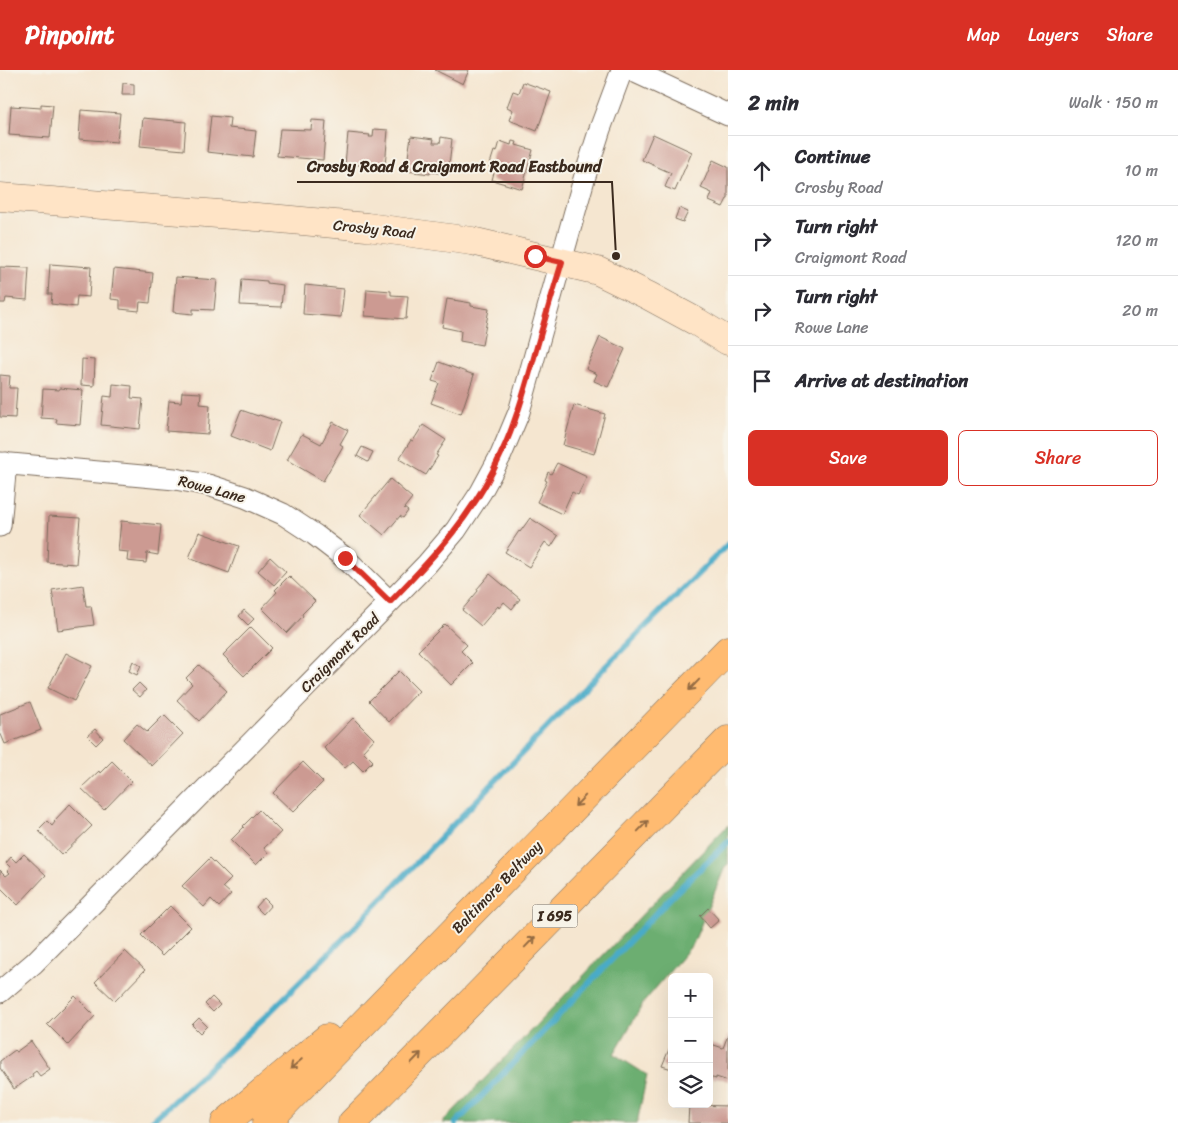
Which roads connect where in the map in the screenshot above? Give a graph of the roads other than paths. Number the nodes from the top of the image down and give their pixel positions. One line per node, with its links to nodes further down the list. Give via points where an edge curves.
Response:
1 (622, 70): 5 (street, Craigmont Road, via 584,179)
2 (632, 70): 3 (street)
3 (728, 115)
4 (0, 197): 5 (main road, Crosby Road, via 384,229 472,241)
5 (562, 262): 6 (main road, Crosby Road, via 598,272 649,296); 9 (street, Craigmont Road, via 519,412 501,455 456,530)
6 (728, 341)
7 (3, 463): 8 (street); 9 (street, Rowe Lane, via 175,479 245,497 283,514 315,535 345,558)
8 (0, 526)
9 (390, 602): 13 (street, Craigmont Road, via 34,963)
10 (728, 650): 12 (highway, Baltimore Beltway, one-way to 12)
11 (728, 740): 14 (highway, I 695, one-way to 11)
12 (442, 943): 15 (highway, one-way to 15); 16 (highway, Baltimore Beltway)
13 (0, 992)
14 (382, 1093): 17 (highway, I 695); 18 (highway)
15 (225, 1123)
16 (266, 1123)
17 (352, 1123)
18 (358, 1123)

